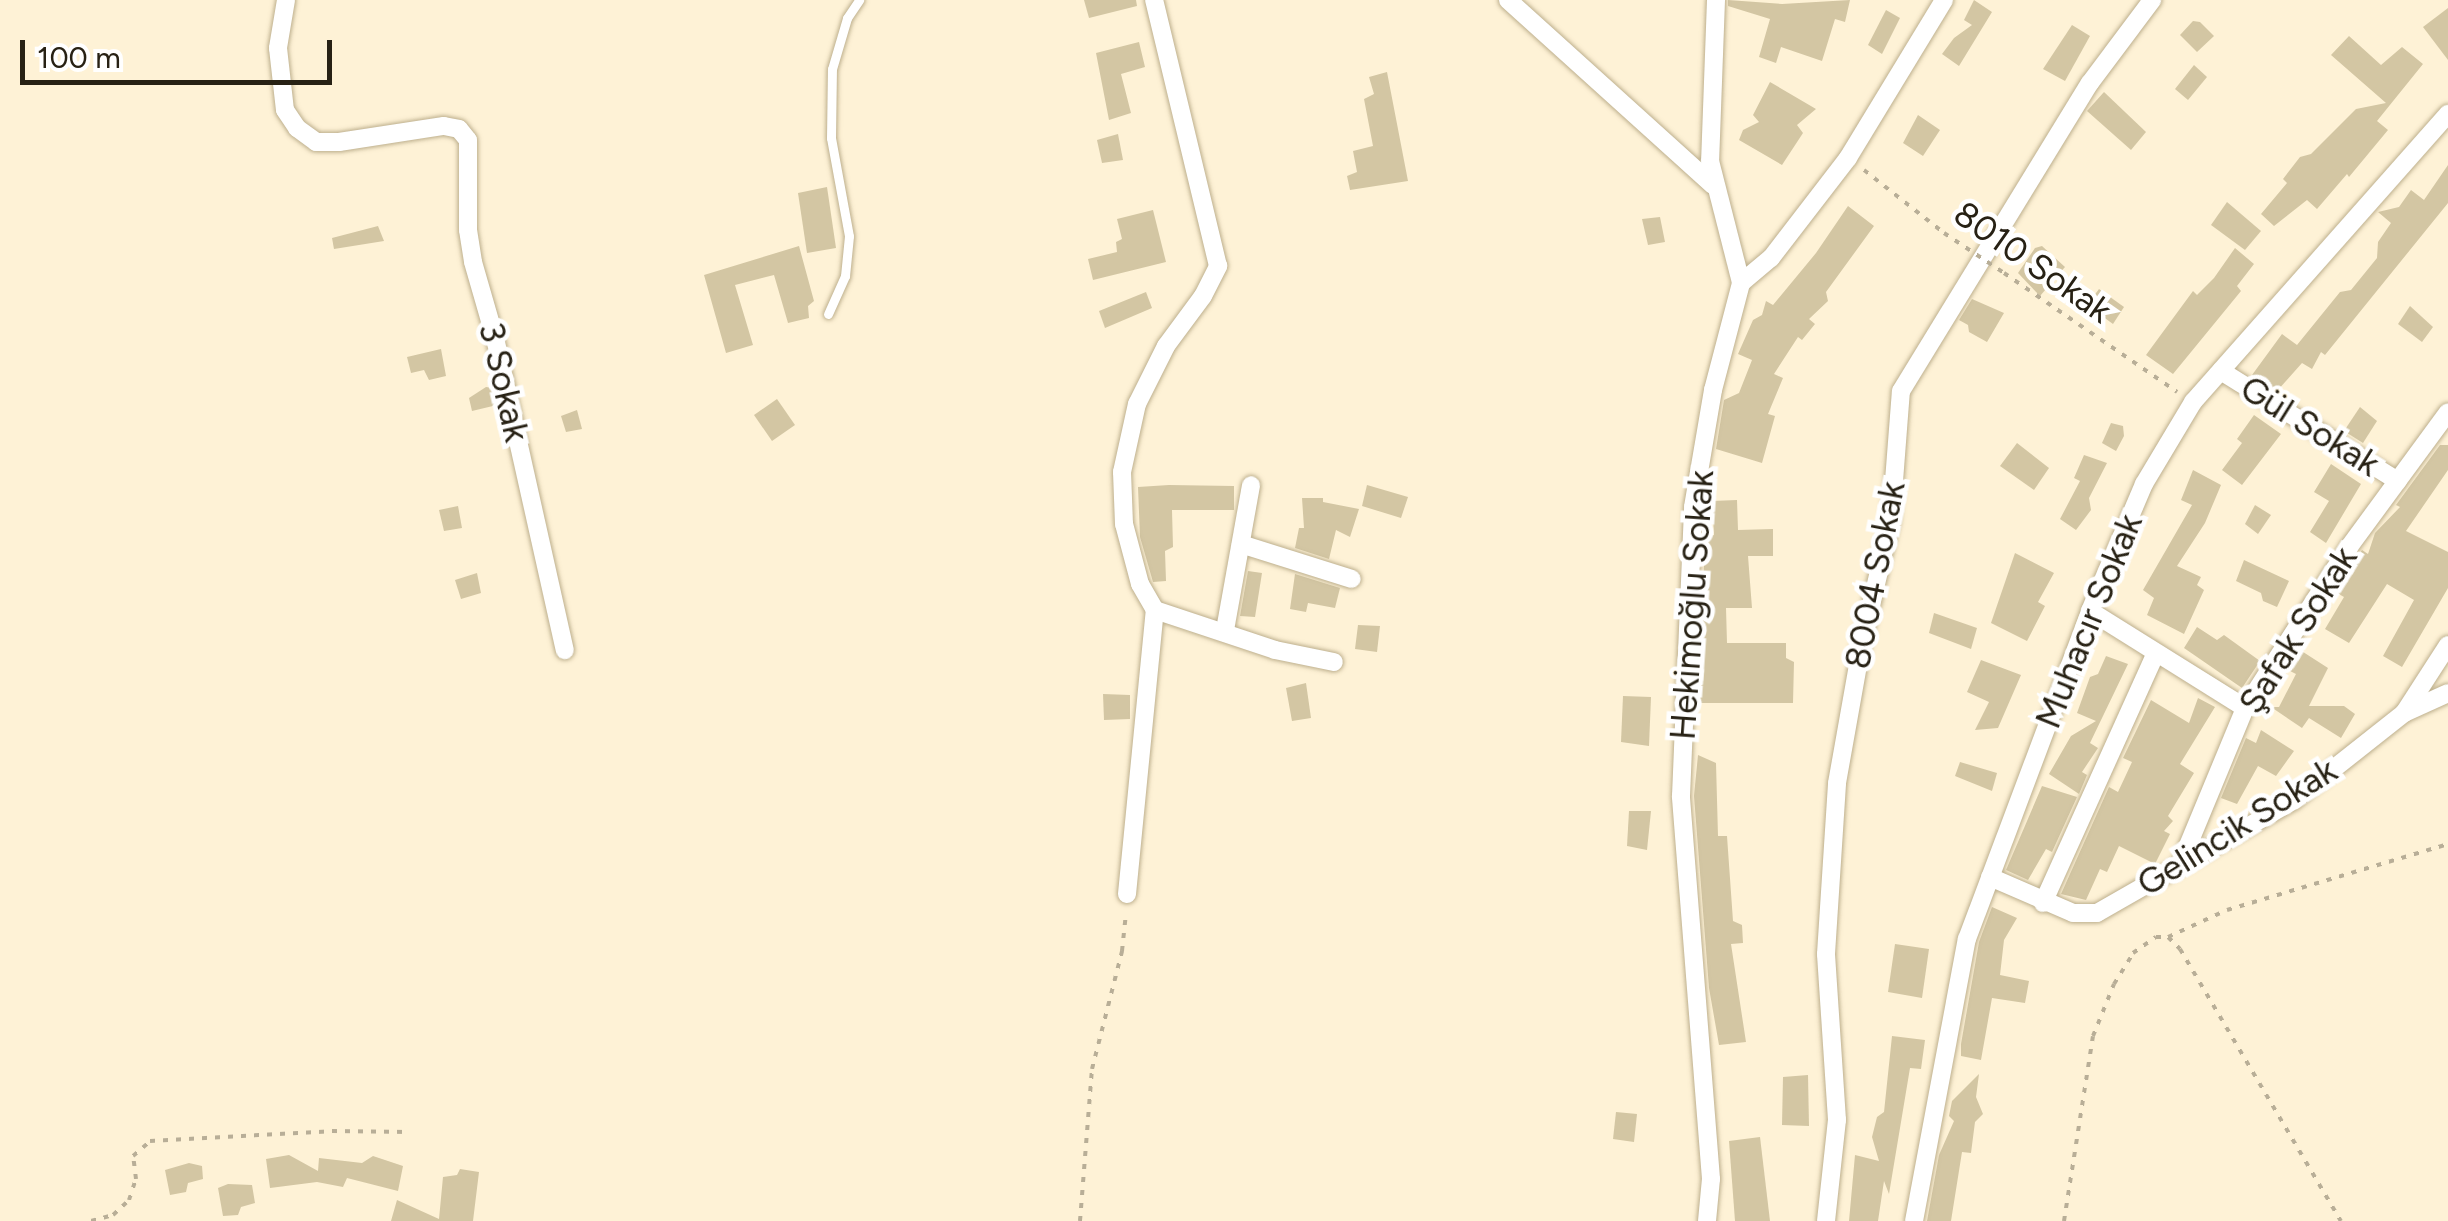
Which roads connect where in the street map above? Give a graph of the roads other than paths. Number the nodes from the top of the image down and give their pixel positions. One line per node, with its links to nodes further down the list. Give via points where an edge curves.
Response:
1 (286, 0): 22 (street, 3 Sokak, via 278,48 285,110 297,128 316,142 444,126 460,129 468,140 473,262)
2 (859, 0): 11 (lane, via 832,70 831,138 850,236 845,276)
3 (1154, 0): 18 (street, via 1218,266 1137,404 1122,472 1124,524)
4 (1508, 0): 9 (street)
5 (1716, 0): 9 (street)
6 (1944, 0): 10 (street, via 1848,158 1771,258)
7 (2152, 0): 33 (street, 8004 Sokak, via 2090,83 1901,392 1891,520 1838,783 1826,954 1836,1120)
8 (2448, 114): 12 (street, Muhacır Sokak)
9 (1713, 184): 10 (street)
10 (1741, 283): 32 (street, Hekimoğlu Sokak, via 1692,506 1681,796 1711,1179)
11 (828, 314)
12 (2221, 370): 14 (street, Gül Sokak); 19 (street, Muhacır Sokak, via 2144,484)
13 (2448, 412): 14 (street, Şafak Sokak)
14 (2398, 481): 26 (street, Şafak Sokak)
15 (1251, 485): 16 (street)
16 (1241, 544): 17 (street); 20 (street)
17 (1352, 579)
18 (1154, 610): 20 (street); 30 (street)
19 (2090, 612): 23 (street); 29 (street, Muhacır Sokak)
20 (1225, 630): 24 (street)
21 (2448, 645): 27 (street, Gelincik Sokak)
22 (565, 650)
23 (2156, 653): 26 (street); 31 (street)
24 (1334, 662)
25 (2448, 693): 27 (street)
26 (2245, 708): 28 (street, Şafak Sokak)
27 (2404, 712): 28 (street, Gelincik Sokak, via 2294,800)
28 (2179, 866): 31 (street, Gelincik Sokak, via 2097,912)
29 (1990, 877): 31 (street); 34 (street, Muhacır Sokak, via 1967,939)
30 (1128, 894)
31 (2043, 903)
32 (1706, 1221)
33 (1826, 1221)
34 (1914, 1221)

